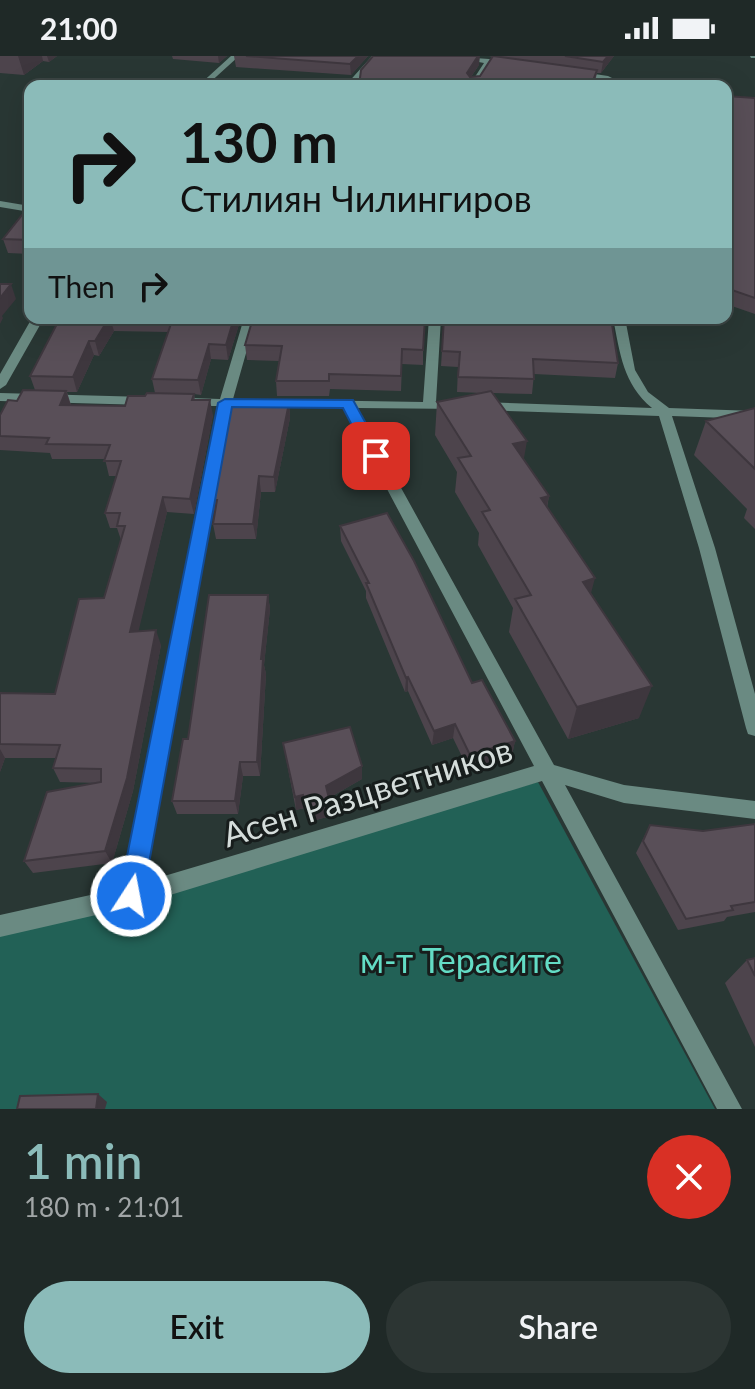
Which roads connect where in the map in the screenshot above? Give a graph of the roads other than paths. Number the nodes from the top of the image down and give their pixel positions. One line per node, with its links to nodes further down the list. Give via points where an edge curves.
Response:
1 (235, 56): 7 (street)
2 (376, 56): 8 (street)
3 (450, 56): 4 (street)
4 (489, 61): 5 (street); 9 (street)
5 (519, 66)
6 (563, 72): 10 (street)
7 (209, 80)
8 (354, 80)
9 (477, 80)
10 (598, 80)
11 (0, 204): 12 (street)
12 (24, 208)
13 (35, 324): 17 (street)
14 (248, 324): 21 (street)
15 (435, 324): 23 (street)
16 (620, 324): 24 (street, via 629,370 643,394)
17 (0, 385)
18 (0, 397): 19 (street)
19 (165, 401)
20 (180, 402): 21 (street)
21 (225, 403): 22 (street); 29 (street)
22 (348, 404): 23 (street); 27 (street)
23 (429, 405): 24 (street)
24 (664, 411): 25 (street); 26 (street)
25 (755, 415)
26 (755, 728)
27 (545, 771): 28 (street, Асен Разцветников, via 624,794); 29 (street, Асен Разцветников); 31 (street)
28 (755, 810)
29 (131, 896): 30 (street, Асен Разцветников)
30 (0, 926)
31 (730, 1109)

